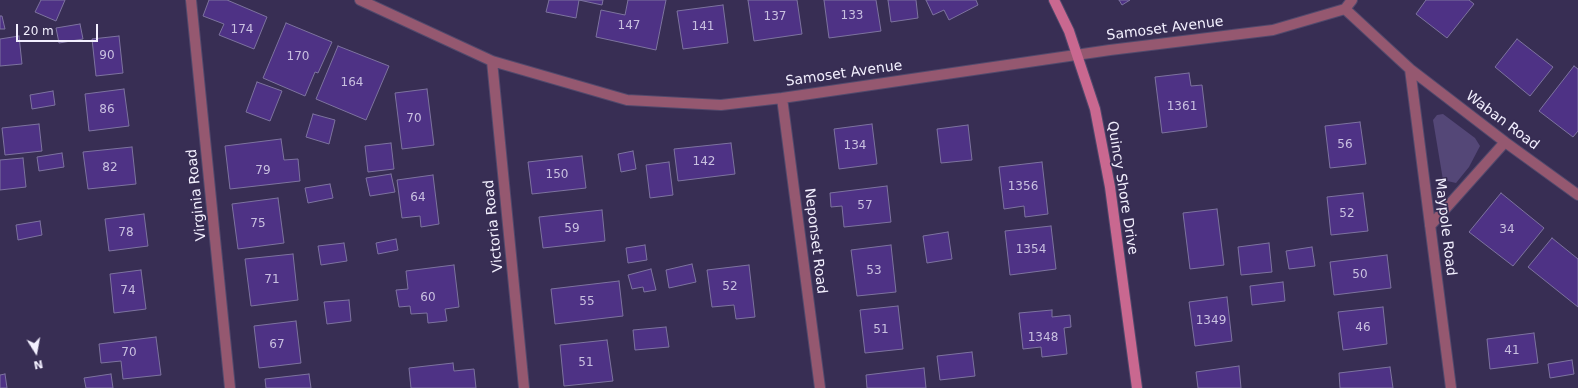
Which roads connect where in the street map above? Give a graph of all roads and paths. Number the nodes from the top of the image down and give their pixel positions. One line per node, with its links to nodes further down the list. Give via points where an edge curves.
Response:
1 (191, 0): 13 (street, Virginia Road)
2 (360, 0): 7 (street, Samoset Avenue)
3 (1054, 0): 6 (main road, Quincy Shore Drive)
4 (1352, 0): 5 (street)
5 (1345, 9): 6 (street, Samoset Avenue, via 1273,30); 8 (street)
6 (1077, 55): 9 (street, Samoset Avenue); 16 (main road, Quincy Shore Drive, via 1095,108 1110,187)
7 (492, 61): 9 (street, Samoset Avenue, via 627,100 721,105); 14 (street, Victoria Road)
8 (1410, 69): 10 (street, Waban Road); 12 (street, Maypole Road)
9 (782, 98): 15 (street, Neponset Road)
10 (1505, 142): 11 (street, Waban Road); 12 (street)
11 (1578, 194)
12 (1430, 226): 17 (street, Maypole Road)
13 (230, 388)
14 (524, 388)
15 (820, 388)
16 (1137, 388)
17 (1451, 388)

